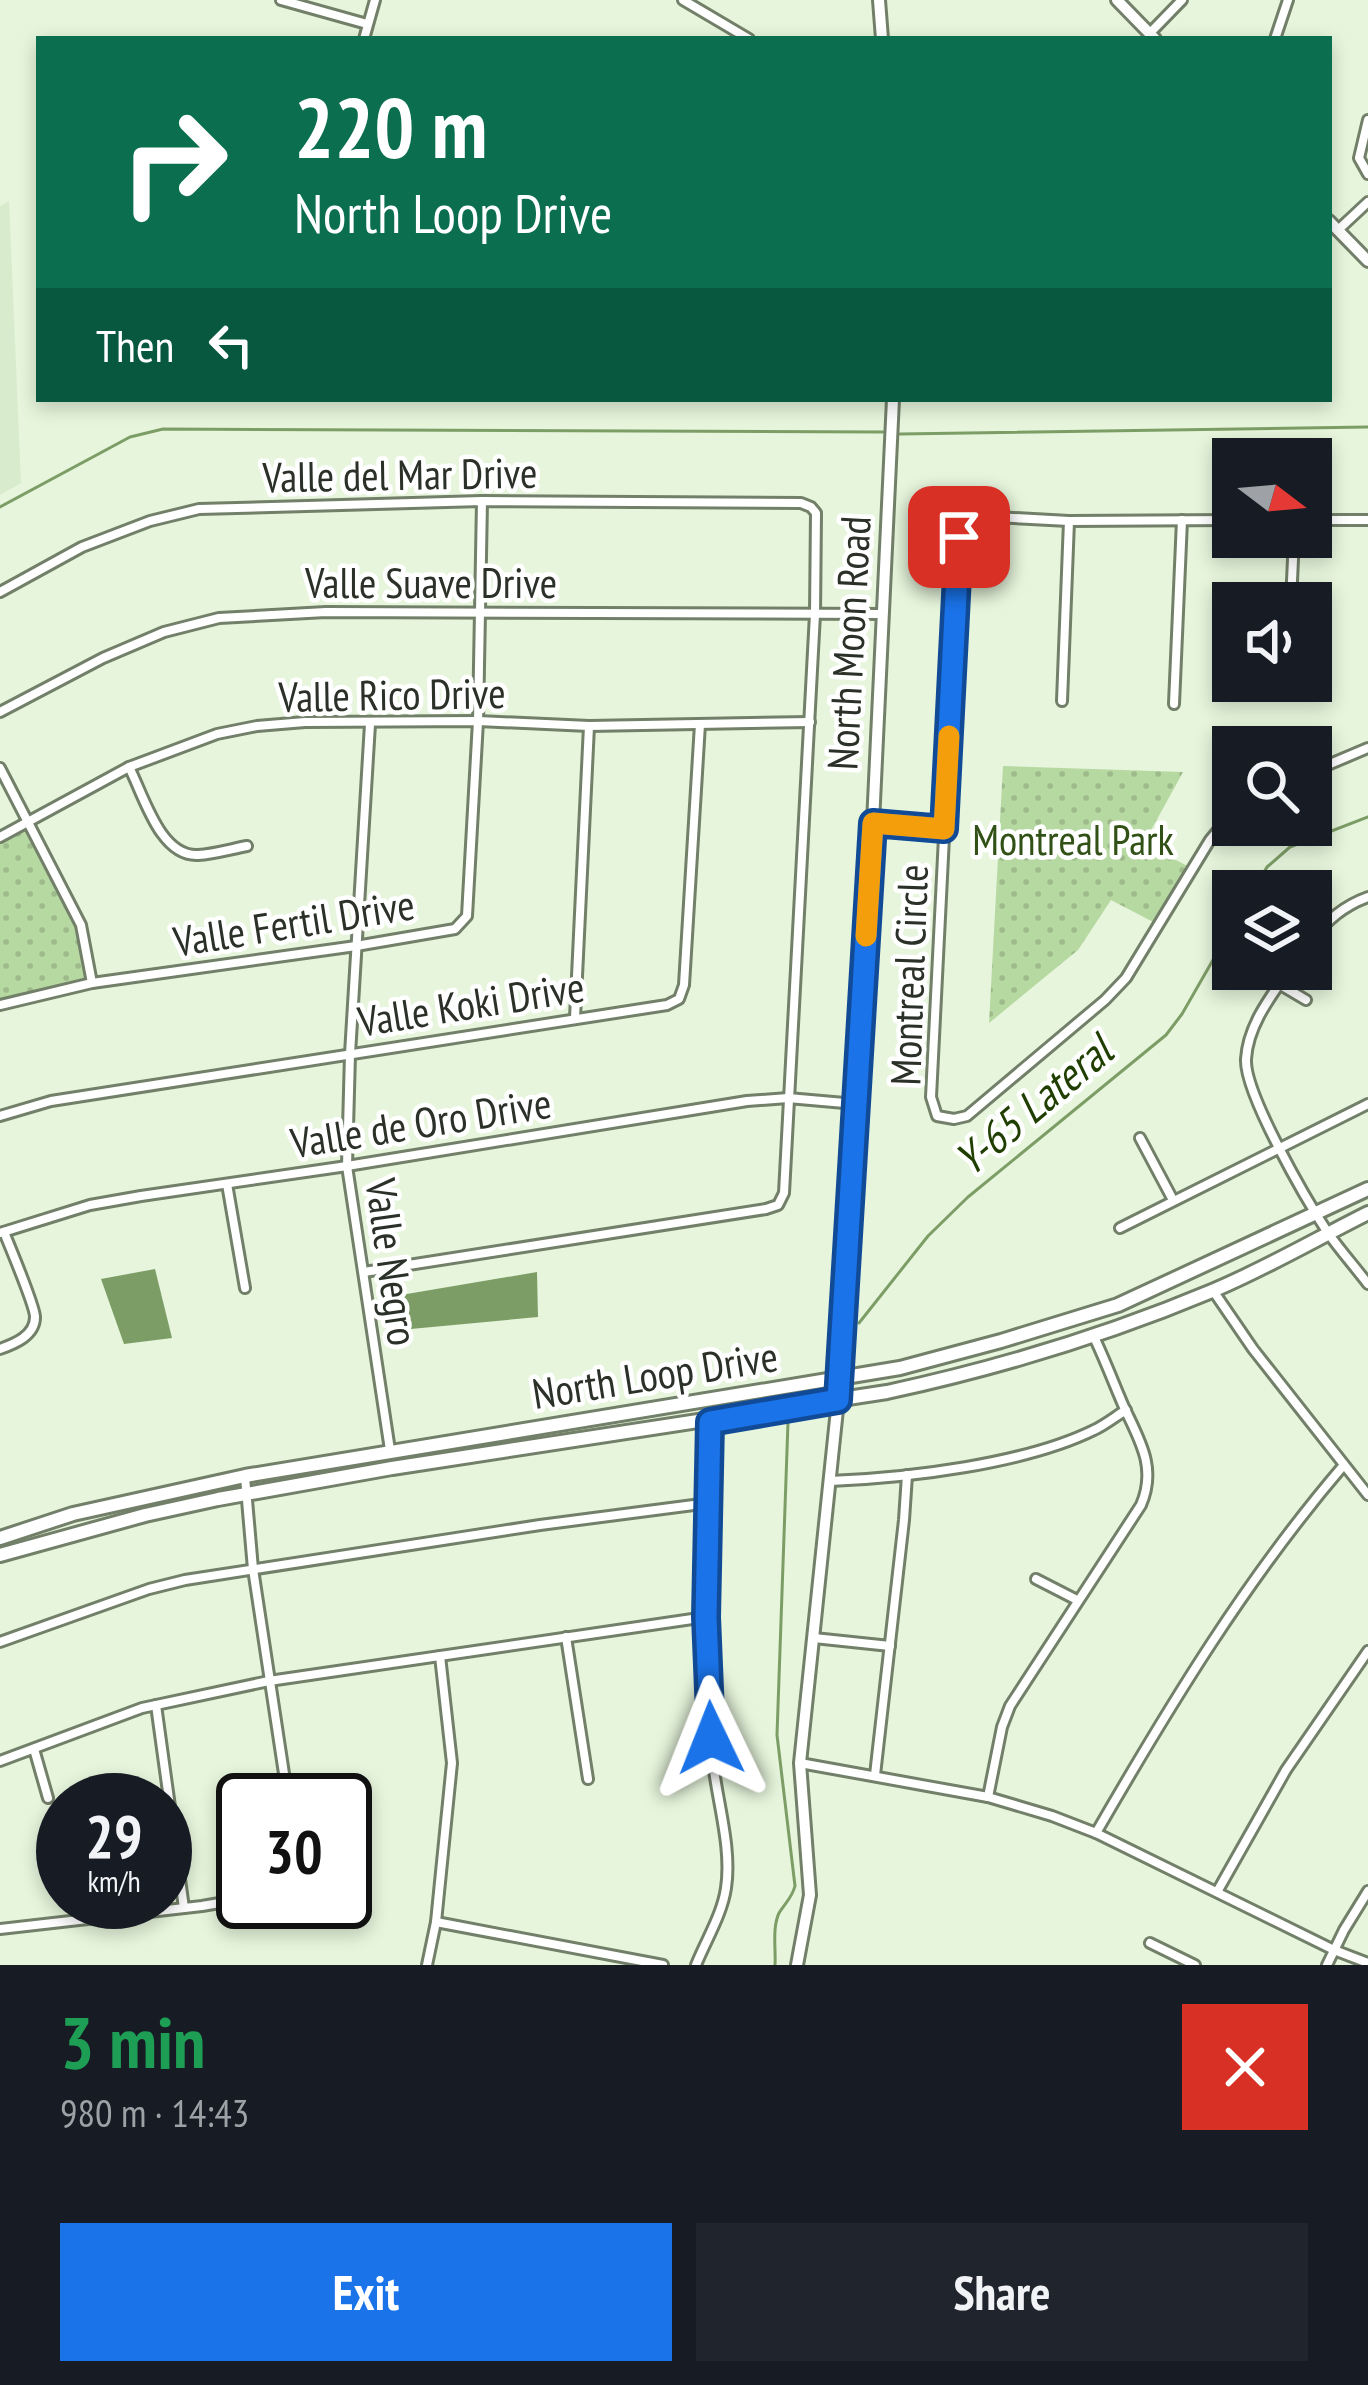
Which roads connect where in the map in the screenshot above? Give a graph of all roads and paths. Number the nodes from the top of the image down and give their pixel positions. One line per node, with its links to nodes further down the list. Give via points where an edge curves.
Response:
1 (281, 0): 8 (street)
2 (375, 0): 8 (street)
3 (683, 0): 10 (street)
4 (879, 0): 11 (street)
5 (1117, 0): 12 (street)
6 (1182, 0): 12 (street)
7 (1288, 0): 13 (street)
8 (368, 24): 9 (street)
9 (365, 36)
10 (744, 36)
11 (882, 36)
12 (1152, 36)
13 (1276, 36)
14 (1368, 121): 15 (street, via 1359,148)
15 (1368, 174)
16 (1368, 202): 17 (street)
17 (1334, 226): 18 (street)
18 (1368, 261)
19 (893, 402): 29 (street, North Moon Road)
20 (482, 501): 26 (street, Valle del Mar Drive, via 199,509 82,547); 27 (street, Valle Fertil Drive); 28 (street, Valle del Mar Drive, via 801,503 816,513)
21 (1182, 520): 22 (street, Montreal Circle); 25 (street, Montreal Circle); 31 (street)
22 (1212, 520)
23 (1332, 520): 24 (street)
24 (1368, 520)
25 (1069, 521): 30 (street); 44 (street, Montreal Circle, via 976,517 959,537)
26 (0, 592)
27 (481, 612): 28 (street, Valle Suave Drive); 32 (street, Valle Suave Drive, via 219,618 164,632); 33 (street, Valle Fertil Drive)
28 (815, 614): 29 (street, Valle Suave Drive); 34 (street)
29 (883, 614): 43 (street, North Moon Road)
30 (1063, 701)
31 (1174, 704)
32 (0, 712)
33 (478, 721): 35 (street, Valle Rico Drive); 37 (street, Valle Rico Drive); 50 (street, Valle Fertil Drive, via 467,916 455,929)
34 (810, 722): 36 (street, Valle Rico Drive); 58 (street)
35 (370, 724): 40 (street, Valle Rico Drive, via 257,726); 50 (street, Valle Negro)
36 (700, 724): 37 (street, Valle Rico Drive); 56 (street, Valle Koki Drive, via 679,999)
37 (589, 726): 56 (street)
38 (1368, 748): 39 (street)
39 (1332, 763)
40 (130, 767): 42 (street, Valle Rico Drive); 47 (street, via 165,842 195,855)
41 (0, 768): 42 (street)
42 (29, 822): 45 (street, Valle Rico Drive); 51 (street, via 81,925)
43 (873, 823): 44 (street, Montreal Circle); 59 (street, North Moon Road)
44 (944, 829): 46 (street, Montreal Circle, via 931,1097 937,1116 954,1119 1105,1000)
45 (0, 837)
46 (1212, 838)
47 (247, 846)
48 (1368, 897): 49 (street)
49 (1332, 920)
50 (356, 946): 51 (street, Valle Fertil Drive); 57 (street, Valle Negro)
51 (92, 983): 55 (street, Valle Fertil Drive)
52 (1275, 990): 63 (street, via 1246,1058 1248,1081)
53 (1289, 990): 54 (street)
54 (1306, 1000)
55 (0, 1005)
56 (575, 1018): 57 (street, Valle Koki Drive)
57 (350, 1054): 61 (street, Valle Koki Drive); 64 (street, Valle Negro)
58 (788, 1098): 59 (street, Valle de Oro Drive); 64 (street, Valle de Oro Drive); 73 (street, via 778,1205)
59 (856, 1103): 79 (street, North Moon Road)
60 (1368, 1104): 63 (street)
61 (0, 1116)
62 (1140, 1138): 67 (street)
63 (1280, 1149): 67 (street); 69 (street)
64 (347, 1166): 65 (street, Valle de Oro Drive); 73 (street, Valle Negro)
65 (227, 1184): 71 (street, Valle de Oro Drive, via 90,1205); 75 (street)
66 (1368, 1189): 69 (main road, North Loop Drive)
67 (1173, 1200): 70 (street)
68 (1368, 1214): 72 (main road, North Loop Drive)
69 (1318, 1215): 72 (street); 79 (main road, North Loop Drive, via 1118,1305)
70 (1120, 1228)
71 (2, 1233): 78 (street, via 35,1317 18,1342)
72 (1328, 1233): 74 (street); 76 (main road, North Loop Drive)
73 (364, 1272): 83 (street, Valle Negro)
74 (1368, 1284)
75 (245, 1288)
76 (1214, 1290): 77 (main road, North Loop Drive); 84 (street)
77 (1094, 1335): 80 (main road, North Loop Drive, via 948,1379); 81 (street)
78 (0, 1349)
79 (839, 1379): 80 (street, North Moon Road); 83 (main road, North Loop Drive)
80 (838, 1400): 82 (main road, North Loop Drive); 87 (street, North Moon Road)
81 (1126, 1410): 85 (street, via 1049,1446); 95 (street, via 1148,1461 1148,1484)
82 (710, 1422): 88 (main road, North Loop Drive); 90 (street)
83 (390, 1450): 86 (main road, North Loop Drive)
84 (1343, 1466): 89 (street); 114 (street, via 1282,1540)
85 (907, 1475): 87 (street); 100 (street)
86 (245, 1476): 88 (street); 91 (main road, North Loop Drive)
87 (830, 1481): 98 (street, North Moon Road)
88 (249, 1495): 92 (main road, North Loop Drive); 93 (street)
89 (1368, 1495)
90 (709, 1503): 93 (street); 96 (street)
91 (0, 1538)
92 (0, 1555)
93 (254, 1569): 99 (street, via 149,1589); 103 (street)
94 (1036, 1579): 95 (street)
95 (1077, 1600): 113 (street, via 1010,1706)
96 (706, 1617): 97 (street); 125 (street, via 712,1765 727,1872)
97 (566, 1636): 102 (street); 112 (street)
98 (814, 1638): 100 (street); 107 (street, North Moon Road)
99 (0, 1642)
100 (890, 1646): 111 (street)
101 (1368, 1651): 116 (street)
102 (440, 1656): 103 (street); 117 (street, via 452,1763)
103 (269, 1681): 104 (street); 110 (street)
104 (156, 1705): 105 (street); 109 (street)
105 (34, 1749): 106 (street); 108 (street)
106 (0, 1761)
107 (800, 1763): 111 (street); 126 (street, North Moon Road, via 810,1895)
108 (41, 1773)
109 (165, 1773)
110 (283, 1773)
111 (875, 1775): 113 (street)
112 (588, 1779)
113 (988, 1797): 114 (street)
114 (1096, 1833): 116 (street)
115 (1368, 1891): 121 (street)
116 (1216, 1892): 121 (street)
117 (436, 1922): 123 (street); 124 (street)
118 (36, 1925): 119 (street)
119 (0, 1929)
120 (1150, 1943): 127 (street)
121 (1334, 1950): 122 (street); 128 (street)
122 (1368, 1963)
123 (427, 1965)
124 (663, 1965)
125 (696, 1965)
126 (797, 1965)
127 (1195, 1965)
128 (1328, 1965)

